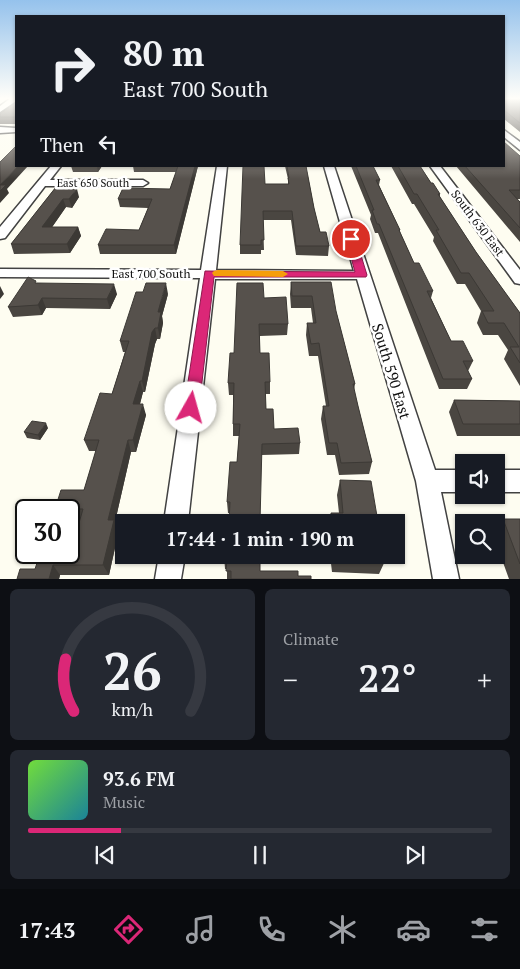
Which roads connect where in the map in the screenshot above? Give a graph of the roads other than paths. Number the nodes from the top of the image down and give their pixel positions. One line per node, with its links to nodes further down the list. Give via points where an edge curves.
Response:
1 (0, 130): 2 (street)
2 (15, 130)
3 (505, 135): 4 (street); 5 (street)
4 (520, 136)
5 (520, 147)
6 (55, 167): 10 (street)
7 (222, 167): 14 (street)
8 (329, 167): 15 (street, South 590 East)
9 (437, 167): 16 (street, South 630 East)
10 (42, 184): 11 (street, East 650 South); 12 (street)
11 (143, 184)
12 (0, 235)
13 (0, 273): 14 (street, East 700 South)
14 (209, 273): 15 (street, East 700 South); 21 (street)
15 (362, 275): 17 (street, South 590 East)
16 (520, 280)
17 (427, 481): 18 (street); 24 (street, South 590 East)
18 (455, 481)
19 (505, 481): 20 (street)
20 (520, 481)
21 (177, 514)
22 (170, 564): 23 (street)
23 (168, 579)
24 (446, 579)

